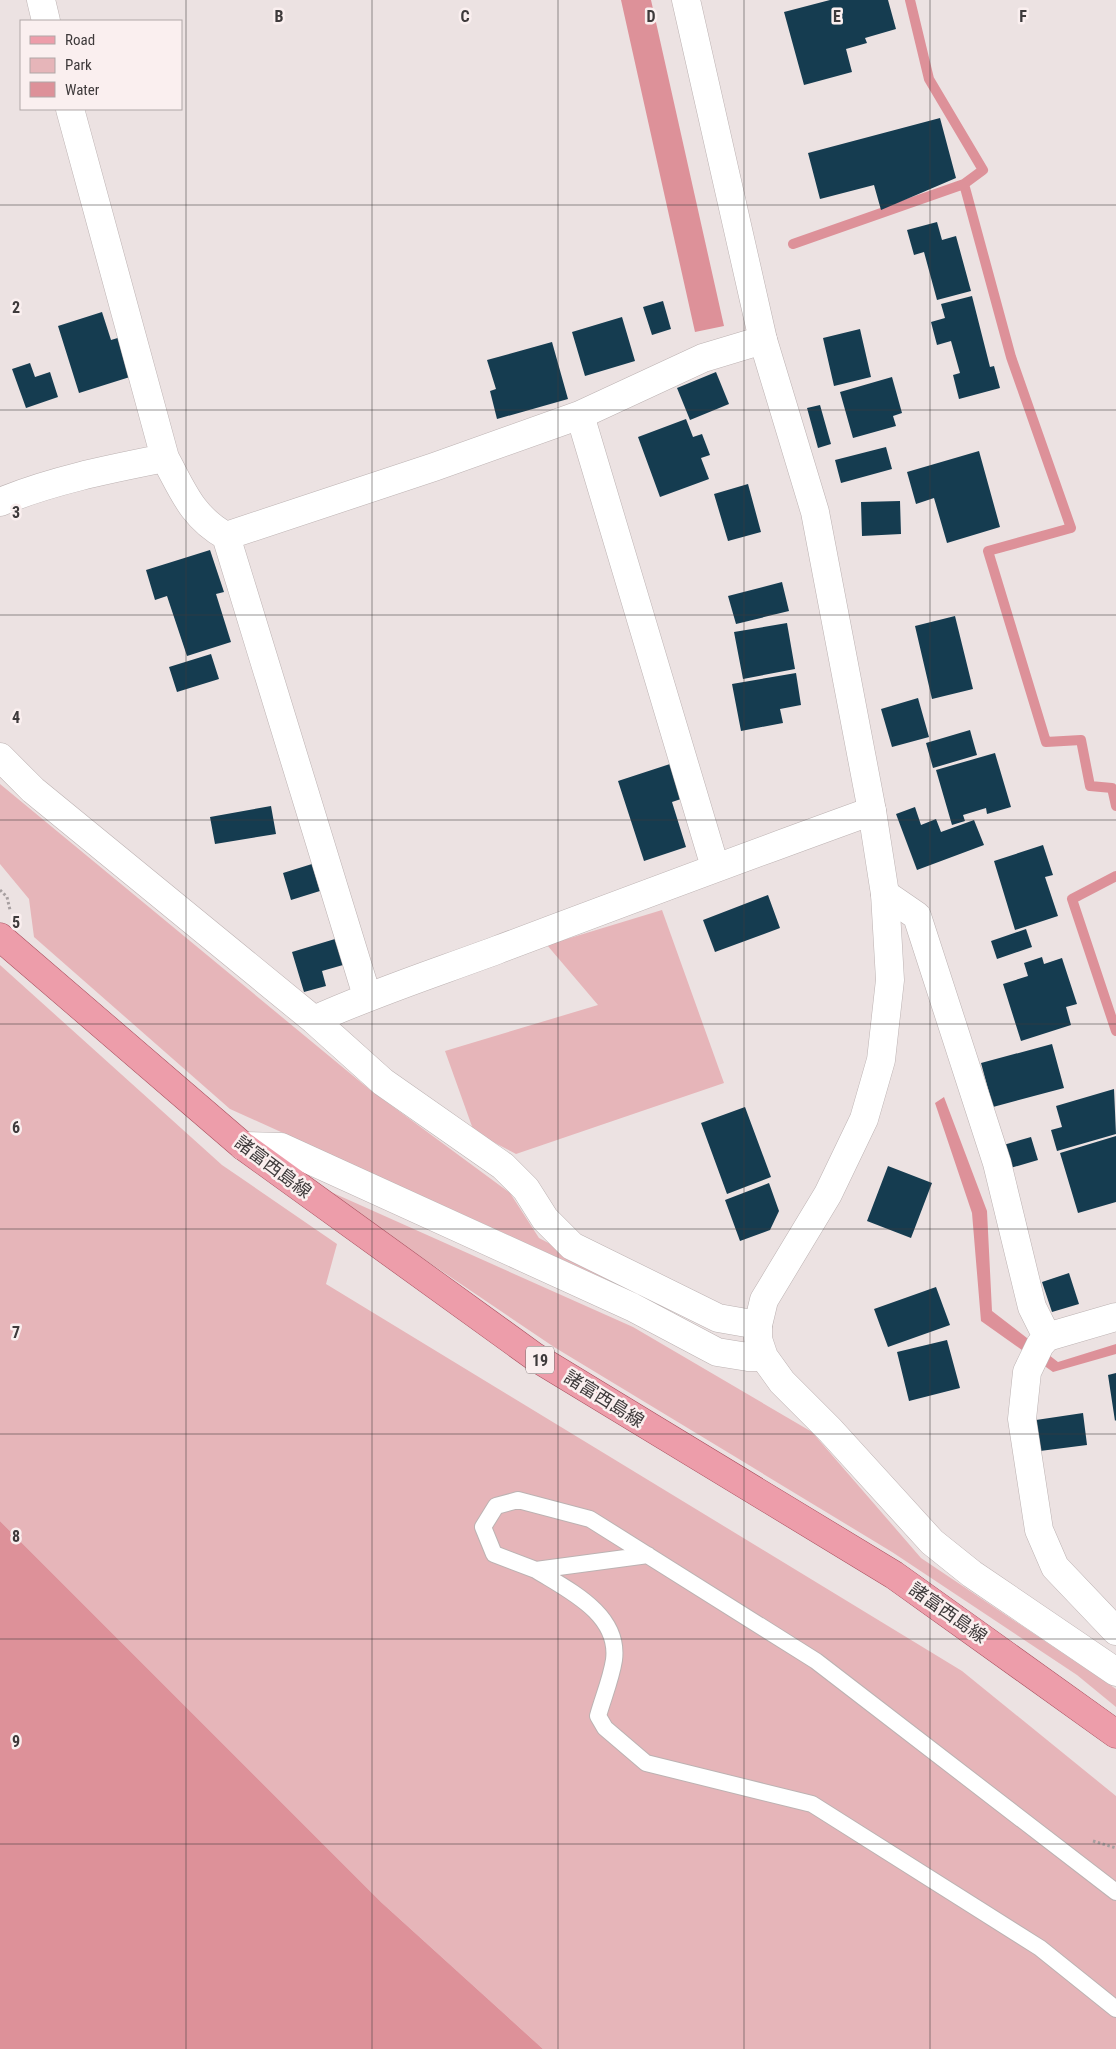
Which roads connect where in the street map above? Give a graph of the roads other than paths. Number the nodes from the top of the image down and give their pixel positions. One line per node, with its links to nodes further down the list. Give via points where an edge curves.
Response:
1 (40, 0): 3 (street)
2 (686, 0): 5 (street)
3 (46, 20)
4 (70, 110): 7 (street)
5 (763, 340): 6 (street, via 703,358); 11 (street, via 814,512)
6 (580, 415): 9 (street); 12 (street)
7 (166, 458): 8 (street, via 76,478); 9 (street, via 193,511 209,527)
8 (0, 502)
9 (226, 536): 15 (street)
10 (0, 757): 16 (street, via 33,790)
11 (872, 811): 12 (street); 13 (street)
12 (715, 867): 15 (street, via 436,973)
13 (885, 894): 19 (street, via 890,980 881,1060 860,1127 828,1194 764,1300); 20 (street, via 917,916 997,1164)
14 (0, 937): 17 (main road, 諸富西島線 / 19)
15 (366, 996): 16 (street)
16 (314, 1020): 19 (street, via 383,1082 503,1166 526,1189 545,1219 572,1246 718,1318)
17 (244, 1146): 21 (street, via 280,1147 632,1307 717,1352); 26 (main road, 諸富西島線 / 19, via 535,1357 894,1576)
18 (1116, 1317): 20 (street)
19 (758, 1325): 21 (street, via 758,1339)
20 (1040, 1347): 24 (street, via 1027,1372 1022,1419 1040,1530 1055,1566)
21 (764, 1357): 25 (street, via 782,1382 932,1542 972,1574)
22 (648, 1555): 23 (lane); 23 (lane, via 590,1519 518,1500 496,1506 483,1527 494,1554); 27 (lane, via 816,1661)
23 (536, 1570): 28 (lane, via 588,1602 611,1634 614,1659 598,1716 605,1728 646,1763 812,1804 1040,1948)
24 (1116, 1631)
25 (1116, 1672)
26 (1116, 1734)
27 (1116, 1892)
28 (1116, 2009)

